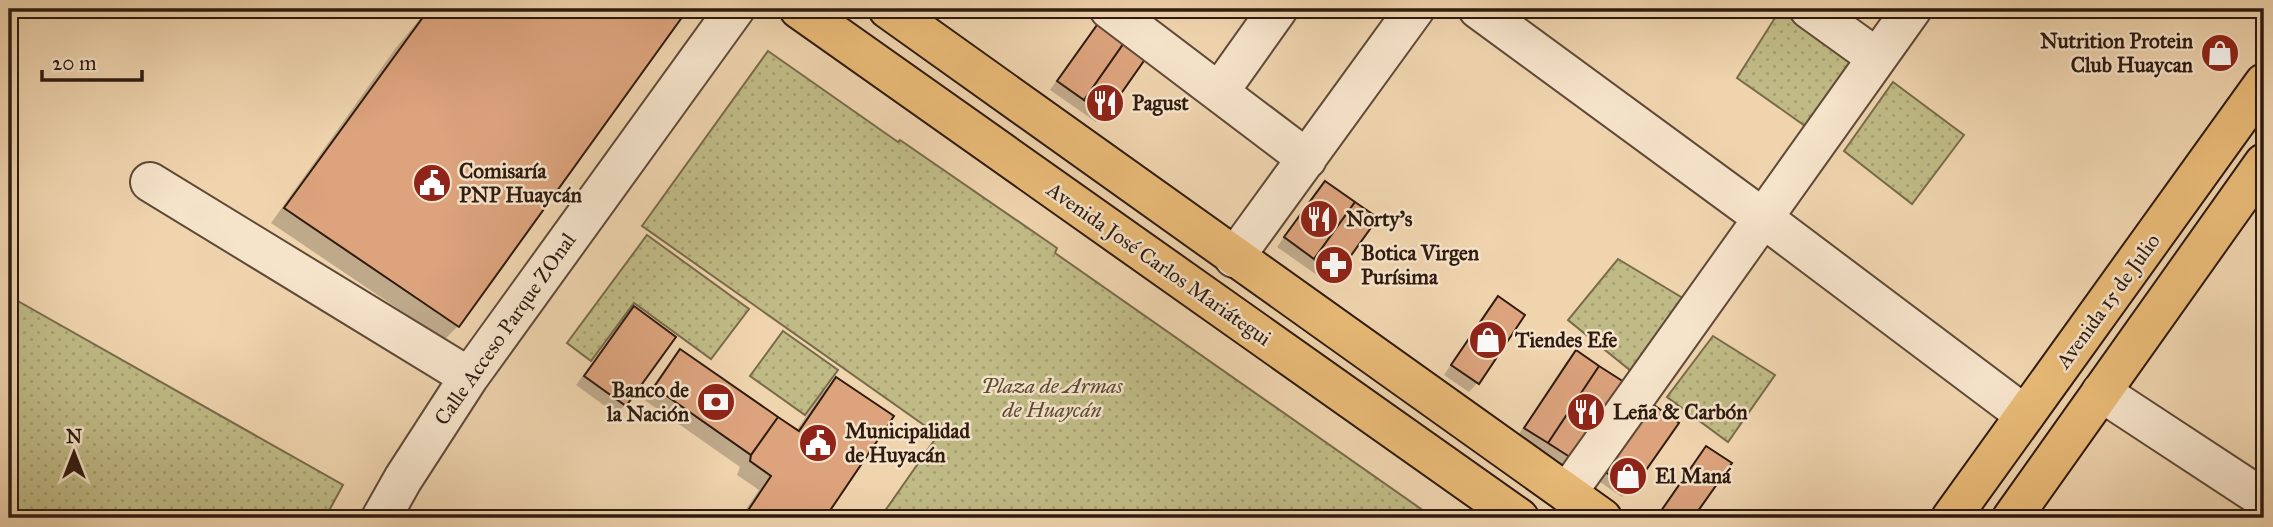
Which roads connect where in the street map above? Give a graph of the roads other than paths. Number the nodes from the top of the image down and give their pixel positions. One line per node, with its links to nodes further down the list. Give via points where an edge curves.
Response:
1 (735, 9): 18 (street, Calle Acceso Parque ZOnal)
2 (799, 9): 24 (main road, Avenida José Carlos Mariátegui)
3 (1109, 9): 12 (street)
4 (1278, 9): 12 (street)
5 (1415, 9): 13 (street)
6 (1478, 9): 16 (street)
7 (1809, 9): 10 (street)
8 (1912, 9): 10 (street)
9 (912, 16): 17 (main road)
10 (1877, 58): 16 (street)
11 (2264, 83): 20 (main road, Avenida 15 de Julio)
12 (1219, 92): 13 (street)
13 (1307, 159): 17 (street)
14 (2264, 163): 19 (main road)
15 (150, 182): 18 (street)
16 (1763, 218): 20 (street); 21 (street)
17 (1234, 258): 21 (main road)
18 (469, 377): 23 (street, Calle Acceso Parque ZOnal)
19 (2101, 392): 22 (street); 27 (main road)
20 (2025, 415): 26 (main road, Avenida 15 de Julio)
21 (1567, 493): 25 (main road)
22 (2264, 499)
23 (381, 518)
24 (1519, 518)
25 (1602, 518)
26 (1951, 518)
27 (2012, 518)

